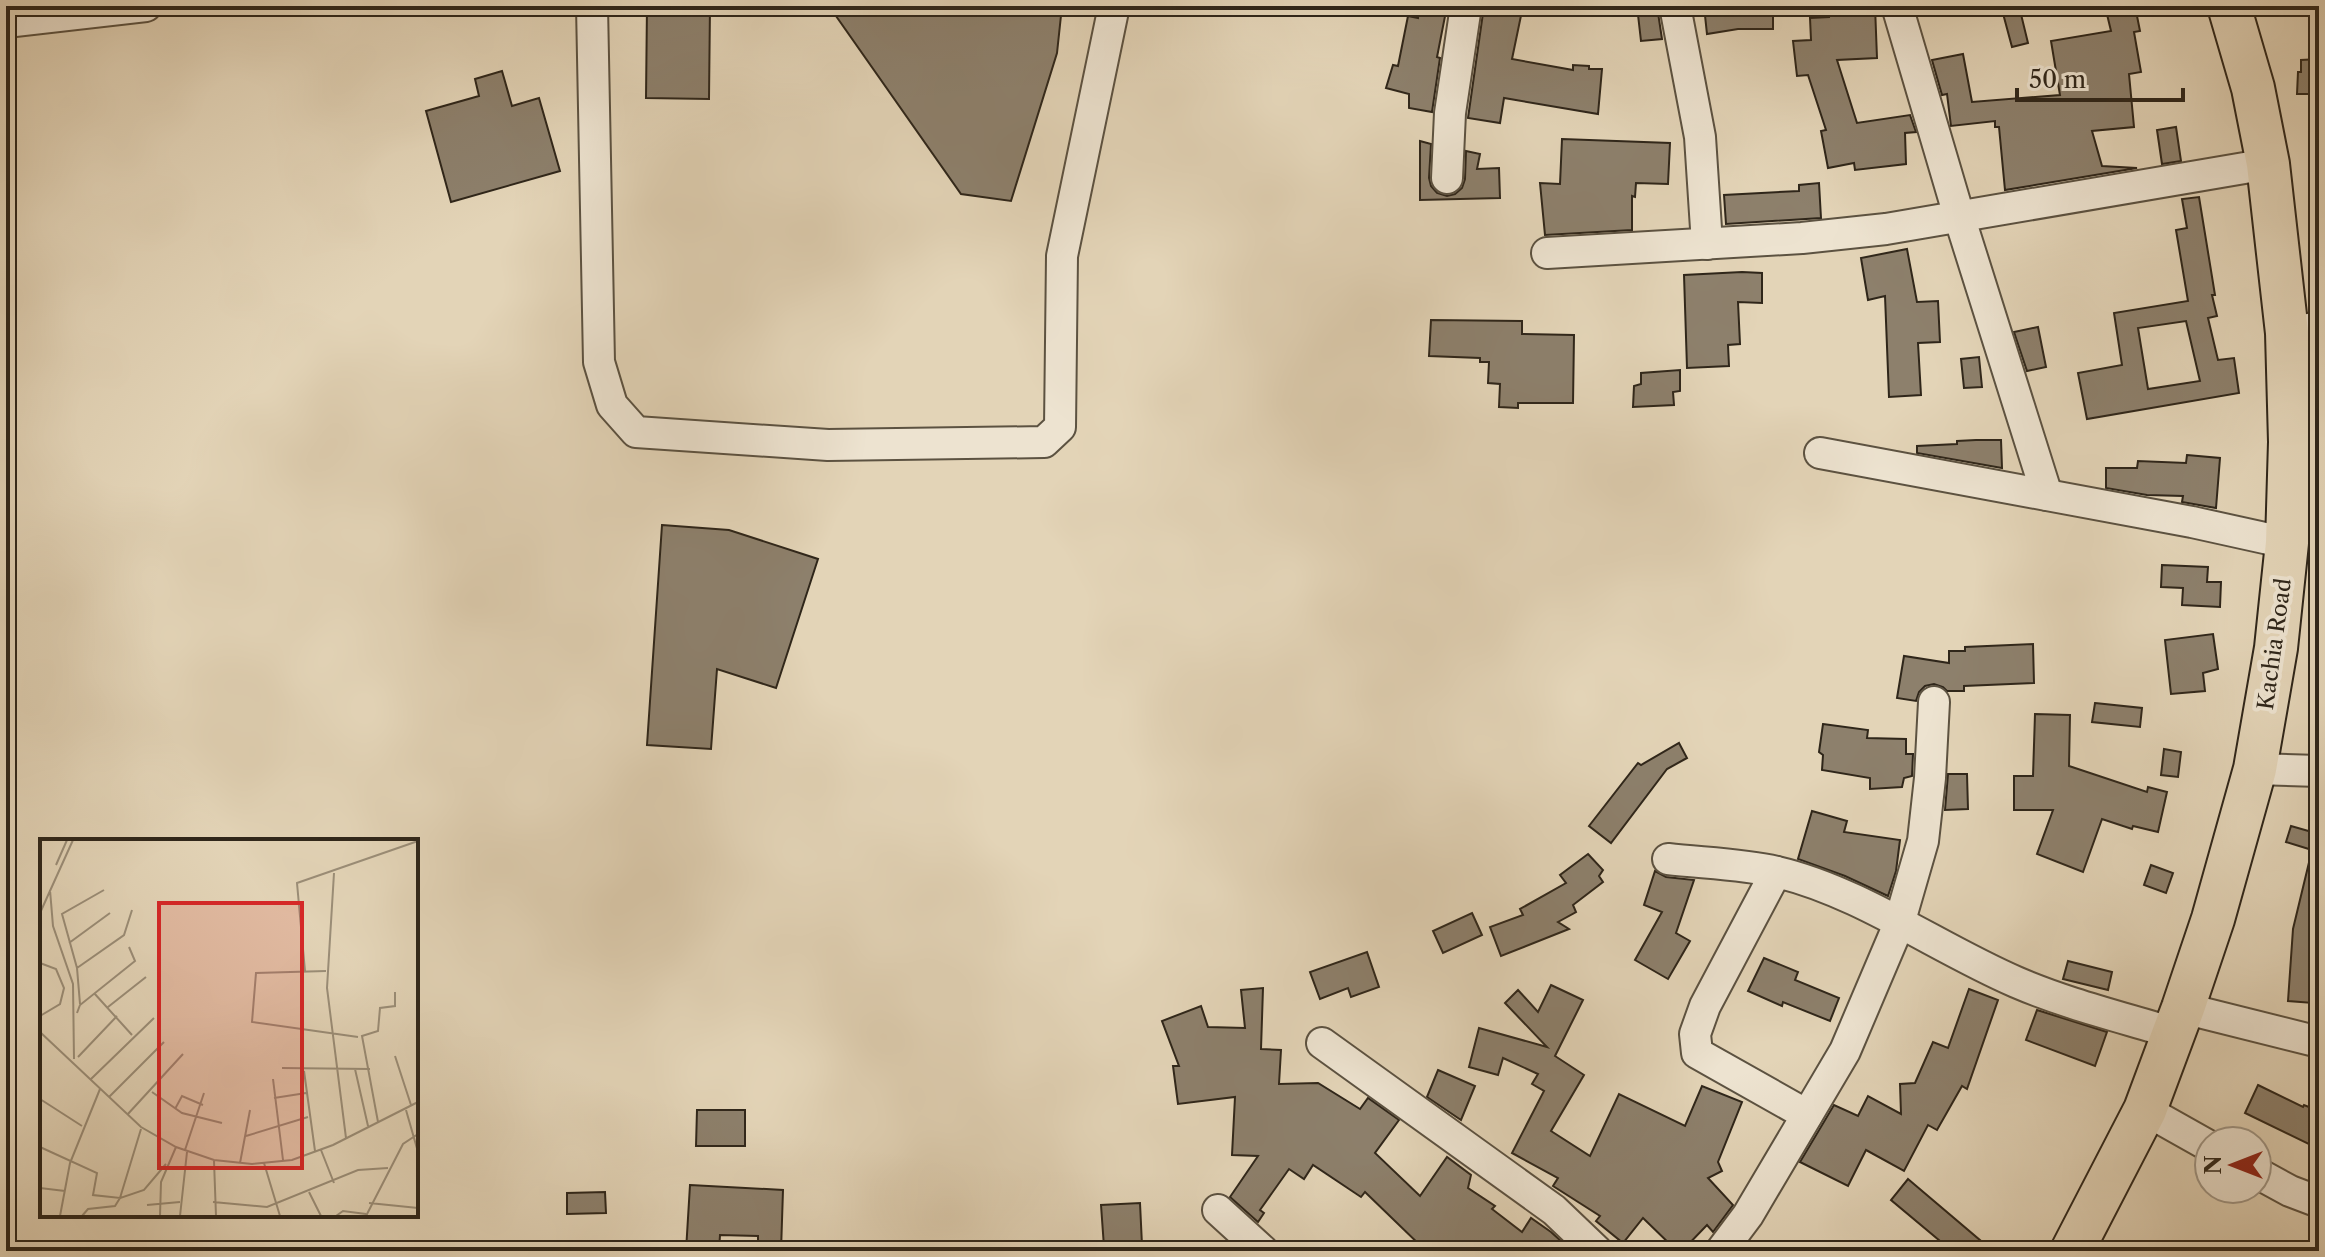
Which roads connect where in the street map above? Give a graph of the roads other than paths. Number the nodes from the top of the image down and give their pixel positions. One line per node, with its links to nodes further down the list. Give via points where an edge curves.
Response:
1 (146, 6): 8 (street)
2 (592, 6): 3 (street, via 599,362 612,405 636,432 828,445 1044,442 1060,427 1062,256)
3 (1114, 6)
4 (1466, 6): 10 (street, via 1450,113)
5 (1675, 6): 12 (street, via 1700,137)
6 (1897, 6): 11 (street)
7 (2229, 6): 9 (highway, Kachia Road)
8 (6, 22)
9 (2268, 164): 11 (street); 14 (highway, Kachia Road)
10 (1447, 178)
11 (1959, 216): 12 (street, via 1844,234); 16 (street)
12 (1707, 244): 13 (street)
13 (1547, 253)
14 (2303, 330): 17 (highway, Kachia Road, via 2290,442)
15 (1820, 453): 16 (street)
16 (2047, 495): 17 (street)
17 (2287, 543): 19 (highway, Kachia Road)
18 (1934, 702): 23 (street, via 1923,841)
19 (2255, 769): 20 (street); 24 (highway, Kachia Road)
20 (2319, 771)
21 (1668, 859): 22 (street)
22 (1776, 872): 23 (street, via 1855,901); 28 (street, via 1705,1006 1695,1034 1697,1053)
23 (1899, 924): 24 (street, via 2071,1003); 28 (street, via 1845,1051)
24 (2178, 1021): 25 (street); 27 (highway, Kachia Road)
25 (2319, 1042)
26 (1322, 1043): 36 (street, via 1554,1210)
27 (2145, 1110): 29 (street); 38 (highway, Kachia Road)
28 (1807, 1115): 37 (street)
29 (2193, 1137)
30 (2273, 1182): 31 (street)
31 (2290, 1191): 32 (street); 34 (street)
32 (2319, 1202)
33 (1218, 1210): 35 (street)
34 (2319, 1228)
35 (1263, 1251)
36 (1597, 1251)
37 (1721, 1251)
38 (2072, 1251)

